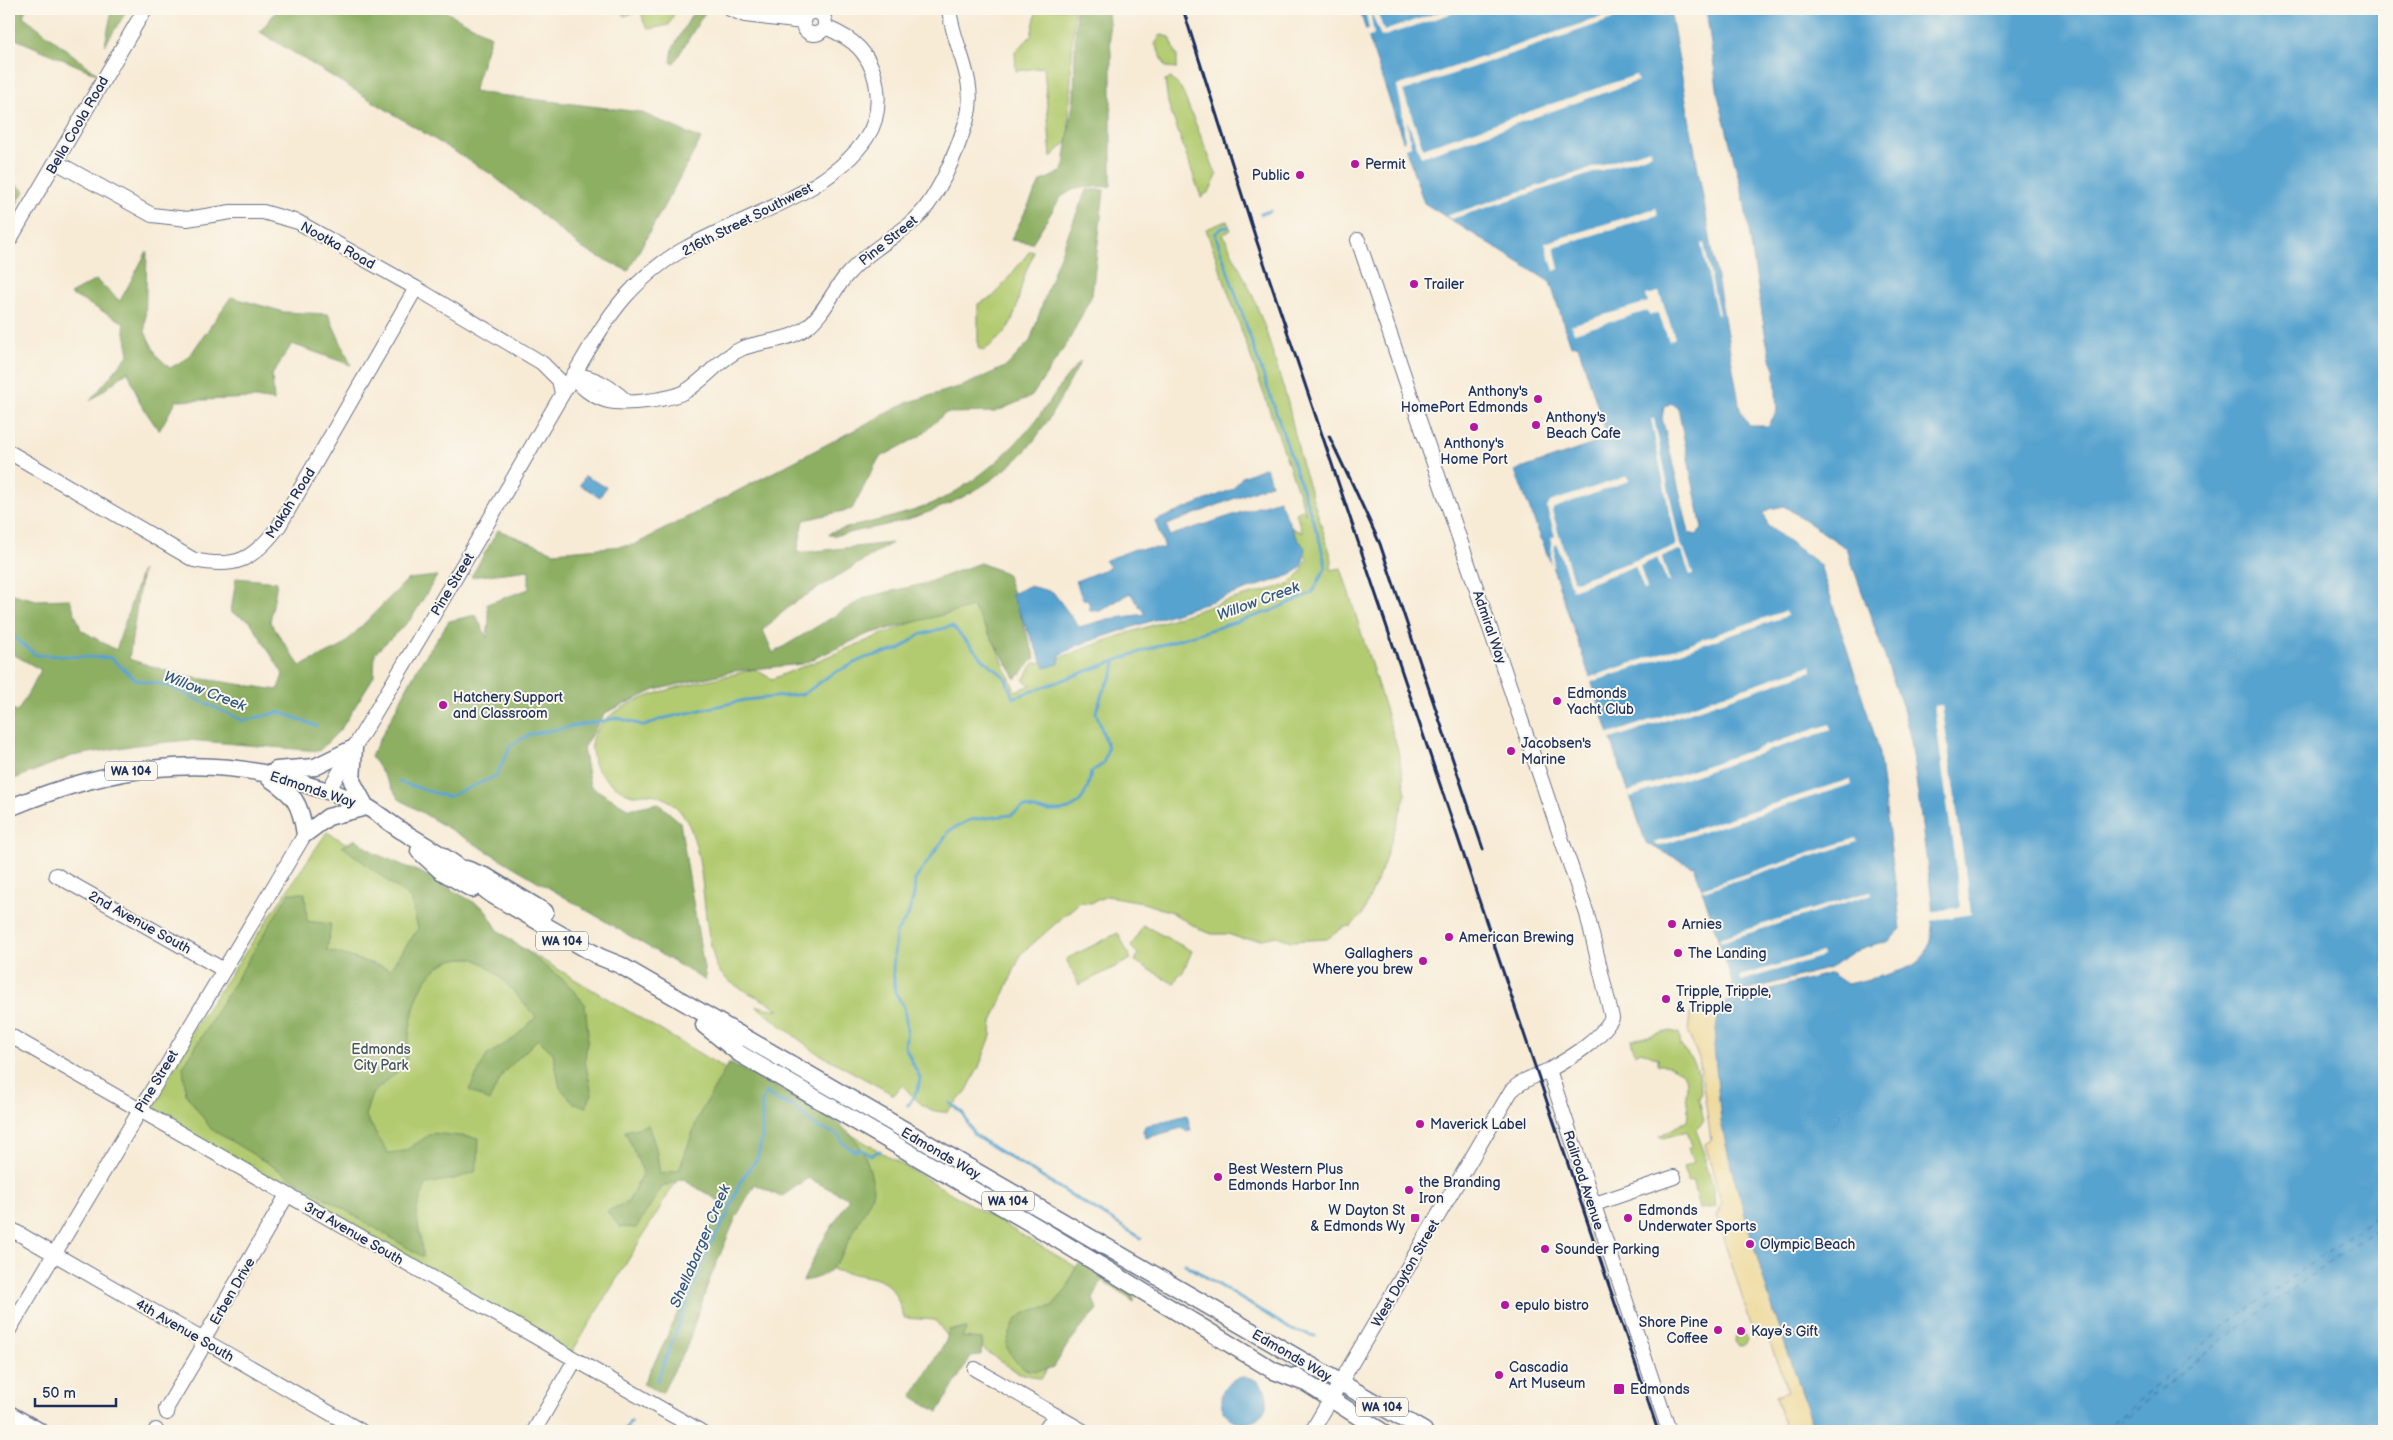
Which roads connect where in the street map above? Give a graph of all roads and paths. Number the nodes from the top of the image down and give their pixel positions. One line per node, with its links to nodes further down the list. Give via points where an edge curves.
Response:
1 (145, 9): 5 (street, Bella Coola Road)
2 (730, 9): 4 (street, 216th Street Southwest, via 745,15)
3 (949, 9): 9 (street, Pine Street, via 971,97 957,146 926,208 858,264 808,327 790,337 744,348 720,360 685,392 656,402 626,401 589,378)
4 (816, 16): 9 (street, 216th Street Southwest, via 859,47 871,65 878,92 877,114 868,136 832,174 802,192 686,247 650,274 625,297 596,336)
5 (56, 162): 7 (street, Bella Coola Road); 8 (street, Nootka Road, via 152,215 187,219 231,212 263,212 298,222)
6 (1358, 240): 21 (street, Admiral Way, via 1587,914)
7 (9, 241)
8 (416, 288): 10 (street, Nootka Road, via 542,363 559,380); 11 (street, Makah Road, via 284,518 269,539 247,558 229,564 194,560)
9 (574, 375): 10 (street, Pine Street)
10 (562, 393): 12 (street, Pine Street, via 446,596)
11 (9, 452)
12 (354, 748): 13 (main road, via 314,767); 14 (street, Pine Street); 15 (main road, via 352,781)
13 (259, 771): 14 (main road, Edmonds Way / WA 104); 16 (main road, Edmonds Way / WA 104, via 217,766 162,766 100,776); 18 (main road, via 290,792 299,804)
14 (328, 791): 15 (main road, Edmonds Way / WA 104)
15 (366, 807): 17 (main road, Edmonds Way / WA 104); 18 (main road, via 322,820)
16 (9, 808)
17 (388, 822): 34 (main road, Edmonds Way / WA 104, via 457,866 486,876 602,947 620,965); 35 (main road, WA 104, via 441,871 708,1027 740,1054 1037,1227 1274,1371 1303,1382)
18 (305, 834): 20 (street, Pine Street)
19 (56, 874): 20 (street, 2nd Avenue South)
20 (224, 970): 24 (street, Pine Street)
21 (1612, 1018): 23 (street, West Dayton Street, via 1603,1033)
22 (9, 1035): 24 (street, 3rd Avenue South)
23 (1548, 1070): 27 (street, Railroad Avenue); 34 (street, West Dayton Street, via 1516,1086 1506,1097)
24 (139, 1109): 26 (street, 3rd Avenue South); 29 (street, Pine Street)
25 (1674, 1177): 27 (street)
26 (287, 1195): 31 (street, Erben Drive); 32 (street, 3rd Avenue South)
27 (1592, 1204): 48 (street, Railroad Avenue)
28 (9, 1228): 29 (street, 4th Avenue South)
29 (53, 1254): 30 (street, Pine Street); 31 (street, 4th Avenue South)
30 (9, 1330)
31 (203, 1340): 36 (street, Erben Drive, via 201,1350 166,1409); 40 (street, 4th Avenue South)
32 (575, 1360): 41 (street); 42 (street, 3rd Avenue South)
33 (975, 1369): 38 (street)
34 (1342, 1383): 35 (street, West Dayton Street); 47 (main road, WA 104)
35 (1331, 1400): 45 (street, West Dayton Street); 46 (main road, WA 104)
36 (167, 1413)
37 (9, 1414): 39 (main road)
38 (1054, 1415): 43 (street); 44 (street)
39 (39, 1431)
40 (361, 1431)
41 (534, 1431)
42 (700, 1431)
43 (1045, 1431)
44 (1082, 1431)
45 (1312, 1431)
46 (1381, 1431)
47 (1424, 1431)
48 (1670, 1431)

